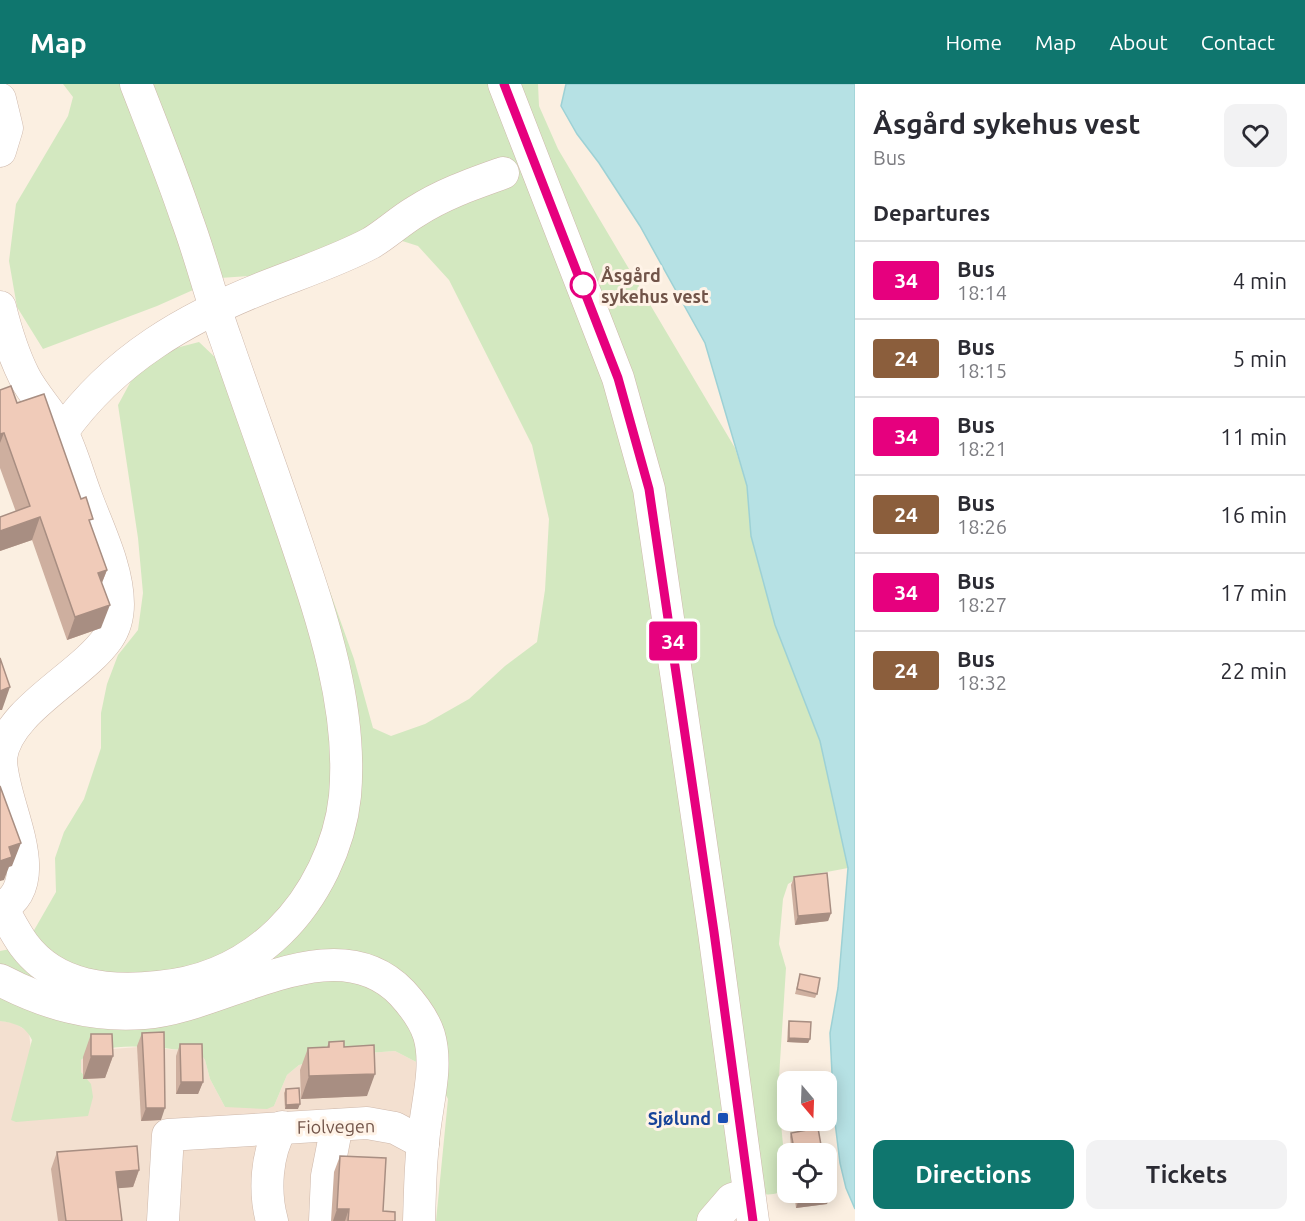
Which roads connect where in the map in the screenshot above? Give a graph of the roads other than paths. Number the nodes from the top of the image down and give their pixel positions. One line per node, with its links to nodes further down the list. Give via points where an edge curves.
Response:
1 (136, 84): 7 (street, via 187,219)
2 (504, 84): 14 (street, via 618,378 649,489)
3 (0, 99): 4 (street, via 6,128)
4 (0, 151)
5 (503, 173): 7 (street, via 451,192 371,243)
6 (0, 307): 8 (street, via 25,378)
7 (215, 308): 8 (street, via 131,358 96,389); 9 (street, via 308,577 331,662 346,768 342,817 332,850 308,896 270,940 230,968 174,986 113,989 71,982 25,947)
8 (62, 432): 9 (street, via 115,582 117,620 102,646 28,713 5,741 0,759 2,782 22,873 17,896)
9 (1, 909)
10 (0, 980): 13 (street, via 64,1007 100,1014 146,1013 193,1004 303,967 323,964 374,971 391,981 407,998 429,1036 431,1058)
11 (337, 1125): 12 (street, Fiolvegen); 13 (street, Fiolvegen, via 381,1124); 17 (street, via 327,1176)
12 (282, 1127): 15 (street, Fiolvegen, via 168,1135); 16 (street, via 270,1150)
13 (423, 1143): 18 (street)
14 (751, 1207): 19 (street, via 732,1199)
15 (163, 1221)
16 (272, 1221)
17 (325, 1221)
18 (419, 1221)
19 (713, 1221)

